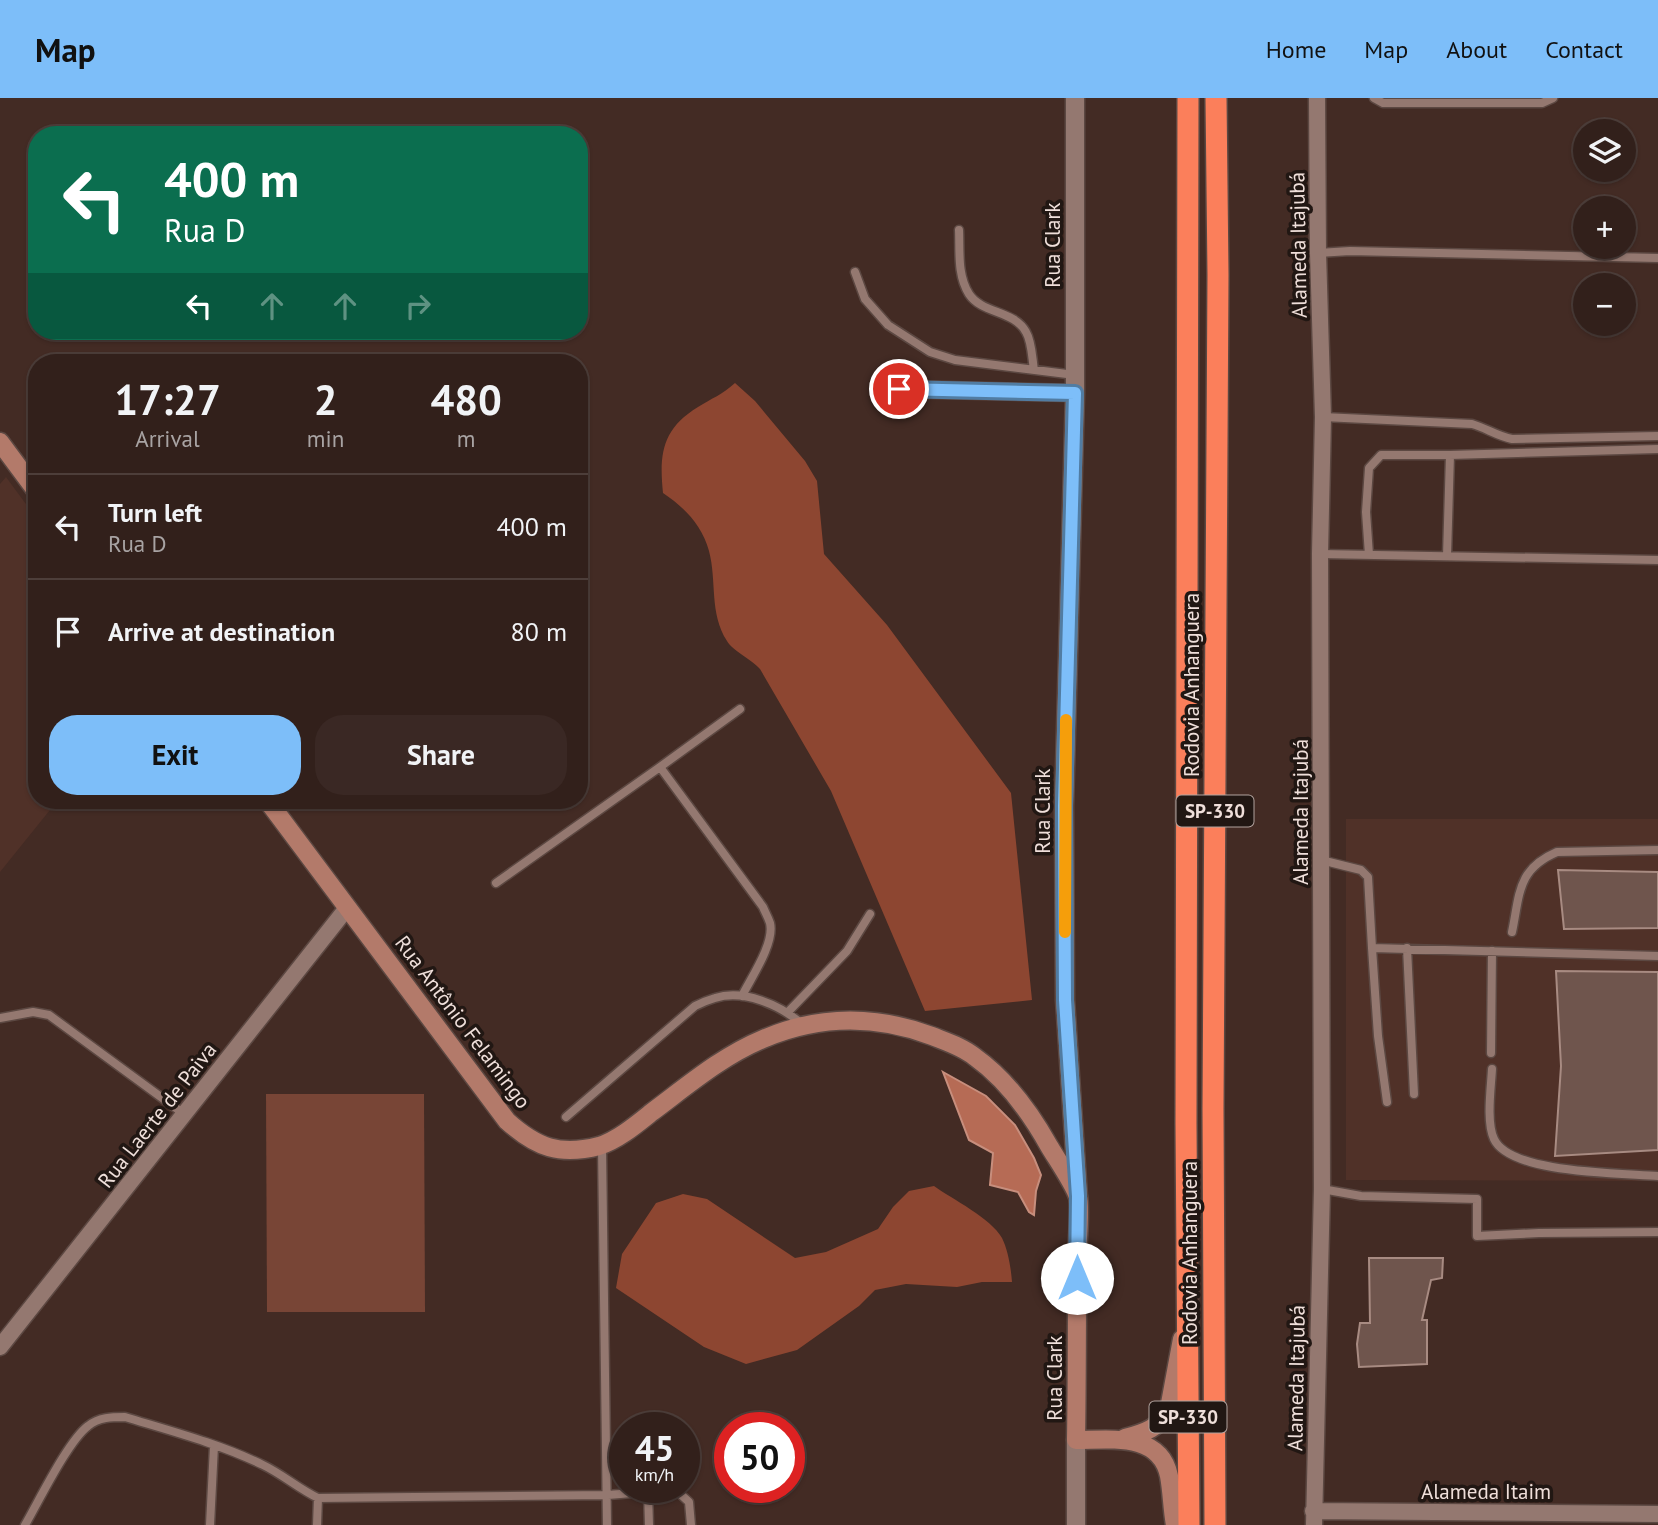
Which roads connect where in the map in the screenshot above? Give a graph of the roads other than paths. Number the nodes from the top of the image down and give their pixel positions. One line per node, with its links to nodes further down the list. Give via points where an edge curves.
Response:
1 (1075, 98): 12 (street, Rua Clark)
2 (1188, 98): 52 (highway, Rodovia Anhanguera / SP-330)
3 (1216, 98): 72 (highway, Rodovia Anhanguera / SP-330)
4 (1317, 98): 8 (street, Alameda Itajubá)
5 (1374, 98): 6 (lane, via 1383,103 1542,103)
6 (1553, 98)
7 (959, 230): 11 (lane, via 961,273 968,292 976,303 1006,315 1025,330)
8 (1318, 253): 9 (lane); 14 (street, Alameda Itajubá)
9 (1658, 258)
10 (855, 272): 11 (lane, via 865,299 888,325 930,352 955,360)
11 (1034, 370): 12 (lane)
12 (1075, 384): 13 (street); 50 (street, Rua Clark, via 1064,806 1065,1000)
13 (899, 389)
14 (1323, 417): 15 (lane, via 1472,424 1512,439); 20 (street, Alameda Itajubá)
15 (1658, 436)
16 (0, 442): 19 (main road)
17 (1658, 449): 18 (lane)
18 (1450, 455): 21 (lane, via 1381,454 1370,468); 22 (lane)
19 (28, 480)
20 (1320, 554): 21 (lane); 28 (street, Alameda Itajubá)
21 (1369, 555): 22 (lane)
22 (1447, 556): 23 (lane)
23 (1658, 560)
24 (740, 709): 25 (lane)
25 (660, 767): 29 (lane); 37 (lane, via 771,924 765,951)
26 (274, 809): 30 (main road, Rua Antônio Felamingo)
27 (1658, 850): 32 (lane, via 1557,852 1542,858 1522,883)
28 (1321, 860): 33 (lane, via 1361,870 1368,877); 49 (street, Alameda Itajubá)
29 (496, 883)
30 (347, 908): 45 (street, Rua Laerte de Paiva); 47 (main road, Rua Antônio Felamingo, via 507,1121 540,1145 558,1150)
31 (870, 914): 38 (lane, via 847,951)
32 (1512, 932)
33 (1372, 948): 34 (lane); 44 (lane)
34 (1407, 948): 35 (lane); 43 (lane)
35 (1492, 951): 36 (lane); 41 (lane)
36 (1658, 956)
37 (742, 996): 38 (lane); 46 (lane, via 717,997 695,1006)
38 (788, 1012): 40 (lane)
39 (0, 1018): 45 (lane, via 33,1012 49,1015)
40 (804, 1026): 47 (main road, Rua Antônio Felamingo, via 730,1056); 50 (main road, Rua Antônio Felamingo, via 839,1019 878,1021 912,1028 975,1056 1024,1105)
41 (1491, 1053)
42 (1492, 1069): 48 (lane, via 1491,1130 1500,1150 1560,1169)
43 (1414, 1094)
44 (1387, 1102)
45 (184, 1114): 53 (street, Rua Laerte de Paiva)
46 (566, 1117)
47 (602, 1145): 57 (lane)
48 (1658, 1176)
49 (1322, 1189): 51 (lane, via 1361,1196 1477,1199 1477,1237); 62 (street, Alameda Itajubá)
50 (1078, 1196): 54 (main road, Rua Clark)
51 (1658, 1232)
52 (1188, 1308): 55 (main road, via 1164,1419 1143,1433); 71 (highway, Rodovia Anhanguera / SP-330)
53 (0, 1347)
54 (1076, 1440): 55 (main road); 69 (street, Rua Clark)
55 (1115, 1440): 70 (main road, via 1149,1446 1165,1463)
56 (214, 1446): 58 (lane, via 267,1466); 63 (lane, via 125,1417 106,1417 88,1425 76,1439); 64 (lane)
57 (608, 1495): 58 (lane); 66 (lane)
58 (318, 1499): 65 (lane)
59 (648, 1503): 67 (lane)
60 (689, 1503): 68 (lane)
61 (1658, 1514): 62 (street, Alameda Itaim)
62 (1314, 1518)
63 (25, 1525)
64 (210, 1525)
65 (317, 1525)
66 (607, 1525)
67 (649, 1525)
68 (691, 1525)
69 (1076, 1525)
70 (1175, 1525)
71 (1189, 1525)
72 (1214, 1525)

